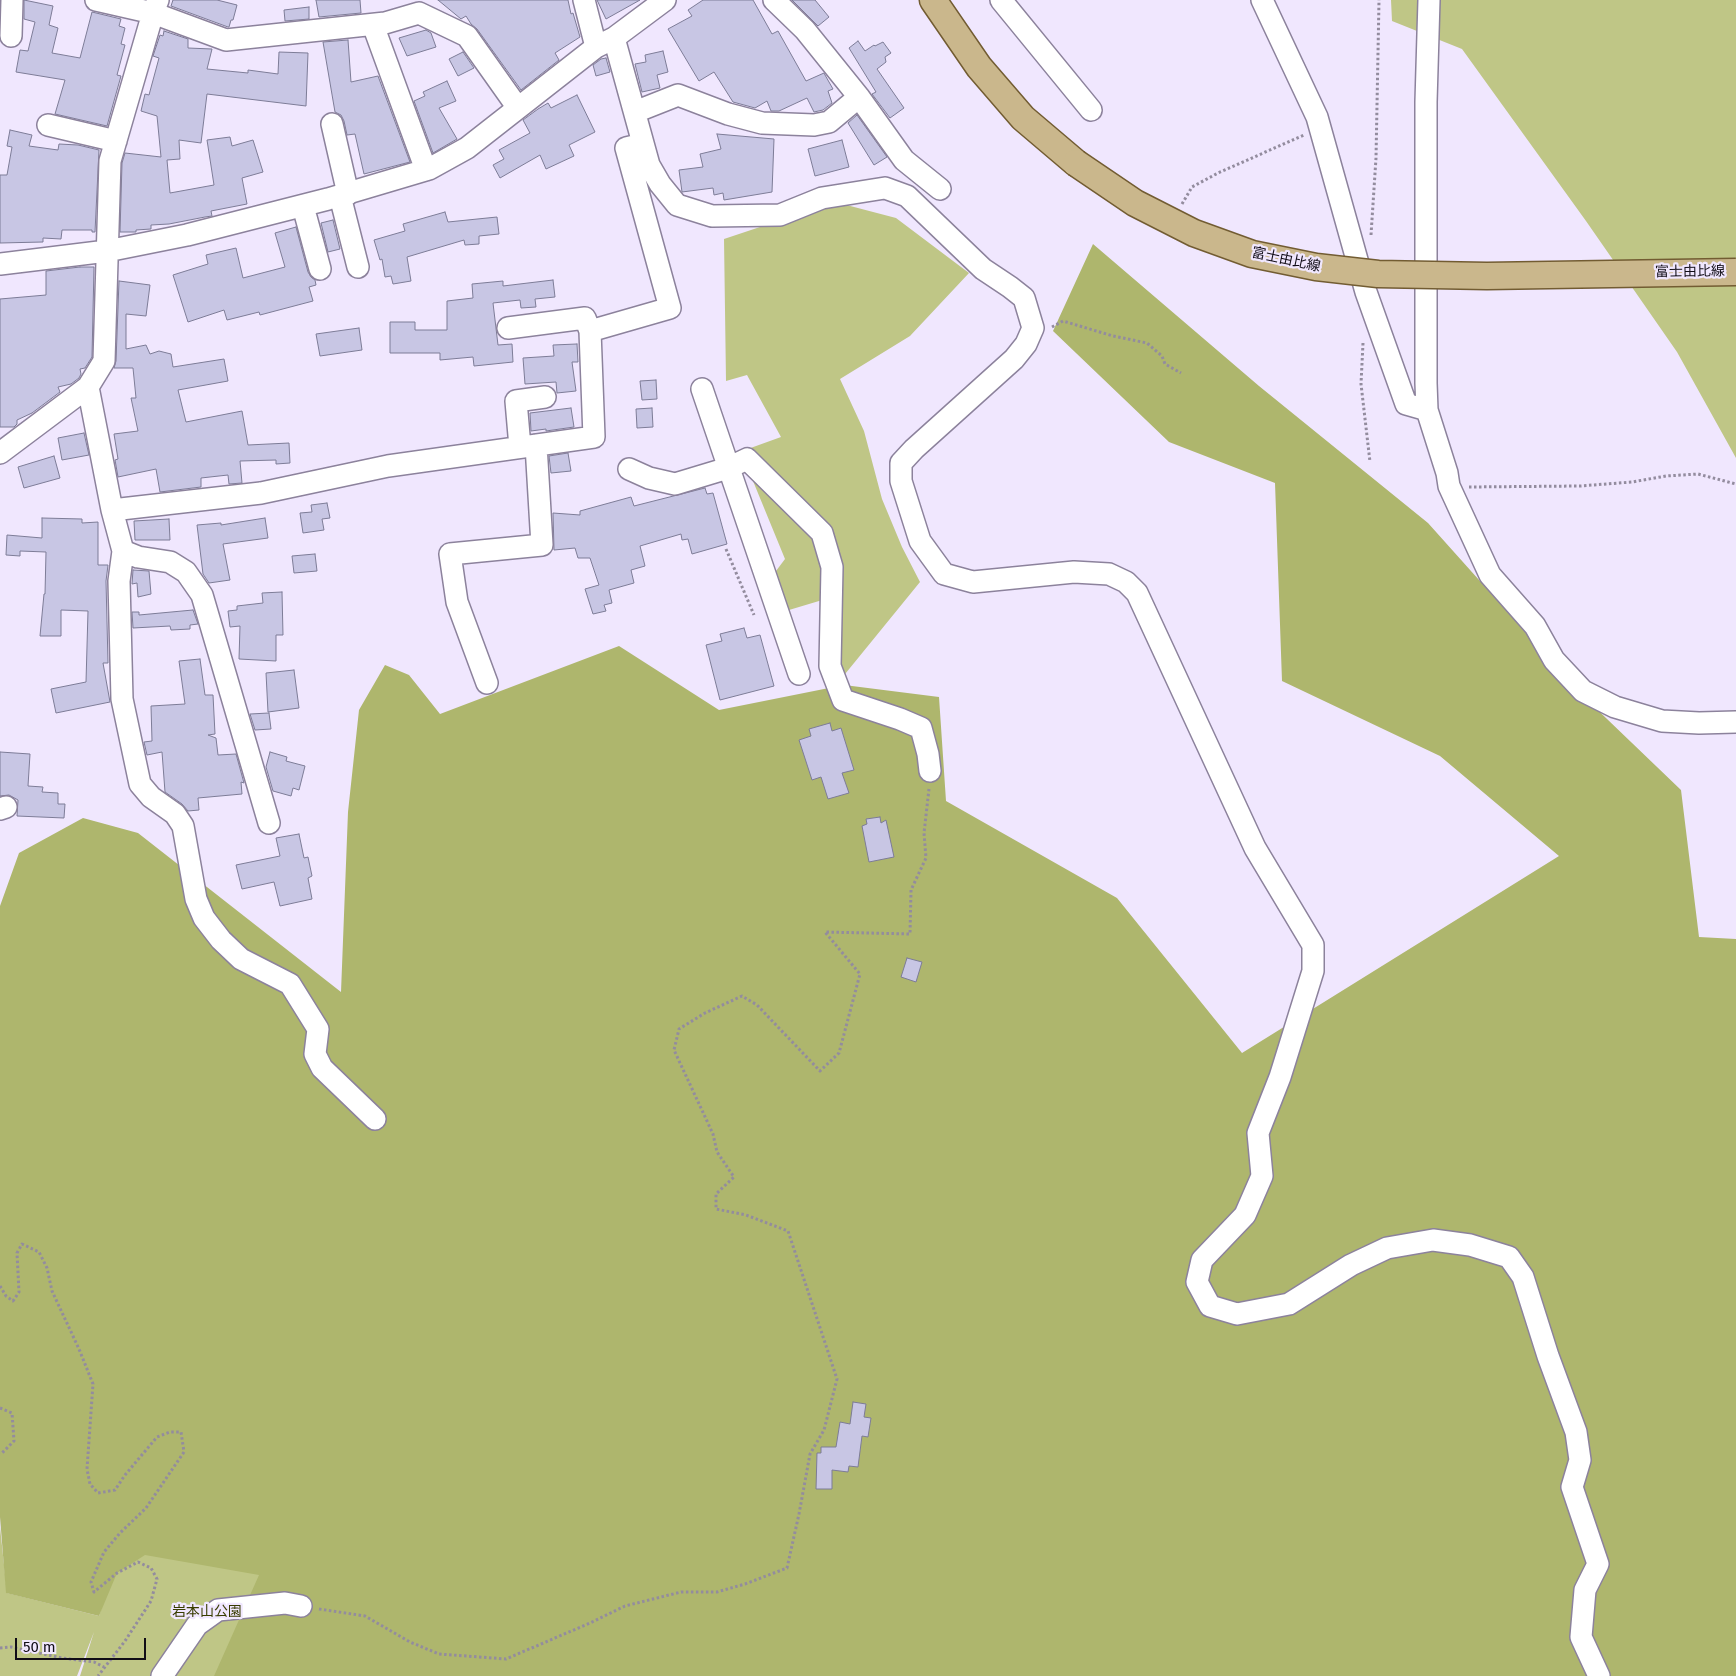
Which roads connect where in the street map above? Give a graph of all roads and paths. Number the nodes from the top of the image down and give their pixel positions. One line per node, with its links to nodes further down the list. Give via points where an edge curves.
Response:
1 (12, 0): 13 (street)
2 (96, 0): 11 (street)
3 (584, 0): 14 (street)
4 (665, 0): 14 (street)
5 (774, 0): 15 (street, via 805,30)
6 (933, 0): 34 (main road, 富士由比線, bridge, via 979,67 1023,118 1076,163 1135,203 1194,233 1252,254 1316,268 1378,274 1487,276)
7 (1001, 0): 17 (street)
8 (1262, 0): 21 (street)
9 (1379, 0): 29 (path, via 1376,158)
10 (1428, 0): 43 (street, via 1425,131)
11 (155, 6): 12 (street, via 226,40); 22 (street)
12 (373, 24): 16 (street, via 420,13 467,36); 24 (street)
13 (11, 36)
14 (605, 43): 16 (street); 18 (street)
15 (859, 97): 18 (street, via 828,122 814,125 762,123 678,95); 25 (street, via 904,160)
16 (518, 108): 24 (street, via 468,148)
17 (1091, 110)
18 (635, 112): 23 (street)
19 (332, 124): 26 (street)
20 (48, 125): 22 (street)
21 (1320, 128): 28 (path, via 1192,187); 43 (street, via 1366,292 1406,404)
22 (116, 141): 30 (street, via 110,161)
23 (643, 144): 36 (street, via 626,148 670,308); 69 (street, via 649,165 677,205 712,216 780,215 822,198 885,188 907,196 983,269 1024,298 1033,328 1026,344 1014,360 901,463 901,481 920,541 944,574 974,582 1074,572 1109,574 1126,582 1137,594 1255,848 1313,945 1313,971 1280,1077 1258,1133 1262,1176 1245,1215 1202,1260 1197,1282 1210,1306 1237,1314 1289,1304 1351,1265 1387,1248 1433,1240 1470,1245 1509,1257 1523,1277 1576,1432 1580,1460 1572,1487 1598,1564 1585,1590 1581,1637)
24 (426, 170): 26 (street)
25 (940, 189)
26 (344, 195): 27 (street); 32 (street)
27 (303, 206): 30 (street); 33 (street)
28 (1179, 209)
29 (1370, 244)
30 (107, 251): 31 (street); 40 (street, via 104,360)
31 (0, 264)
32 (358, 267)
33 (320, 268)
34 (1736, 272)
35 (508, 328): 36 (street, via 585,318)
36 (590, 331): 44 (street, via 594,437)
37 (1045, 332): 39 (path, via 1063,322 1134,339 1146,343 1162,356 1165,364)
38 (1364, 338): 46 (path, via 1361,384)
39 (1181, 373)
40 (88, 387): 45 (street); 51 (street)
41 (702, 389): 48 (street)
42 (545, 397): 44 (street, via 516,401)
43 (1427, 410): 50 (street)
44 (528, 446): 51 (street, via 388,466 261,493); 56 (street, via 542,545 450,554 457,602)
45 (0, 453)
46 (1370, 462)
47 (629, 468): 48 (street, via 649,478 675,484)
48 (728, 468): 55 (street); 58 (street, via 747,459 822,533 832,568 830,666 843,700 921,728)
49 (1736, 484): 50 (path, via 1698,474 1580,486)
50 (1448, 486): 57 (street, via 1490,575 1535,626 1554,660 1582,691 1614,707 1662,721)
51 (112, 510): 53 (street)
52 (726, 549): 54 (path)
53 (122, 551): 59 (street, via 170,562 186,572 202,595); 60 (street, via 119,581 122,699 140,784 151,797 175,814 183,826 196,899 204,918 241,959 290,984 318,1029 315,1054 322,1068)
54 (754, 614)
55 (799, 674)
56 (487, 683)
57 (1736, 722)
58 (930, 771): 64 (path, via 924,833 926,858 911,890 910,934 825,932 860,974 838,1053 820,1071 757,1005 742,996 679,1029 674,1050 713,1134 717,1152 734,1177 716,1194 716,1209 746,1215 788,1231 837,1379 824,1430 810,1454 787,1568 717,1592 681,1592 625,1606 506,1659 438,1654 365,1616)
59 (269, 823)
60 (375, 1119)
61 (0, 1286): 66 (path, via 13,1301 19,1292 17,1253 22,1244 39,1252 92,1384 87,1469 90,1484 98,1493 114,1490 157,1437 181,1432 184,1452 146,1508 104,1552 91,1582 94,1592 117,1573 138,1562 151,1568 157,1579 150,1601)
62 (0, 1408): 63 (path, via 12,1414 14,1441)
63 (0, 1453)
64 (301, 1606): 68 (street, via 285,1603 218,1610 197,1625)
65 (0, 1648): 66 (path, via 11,1647 94,1662)
66 (104, 1667): 67 (path)
67 (98, 1676)
68 (162, 1676)
69 (1599, 1676)

